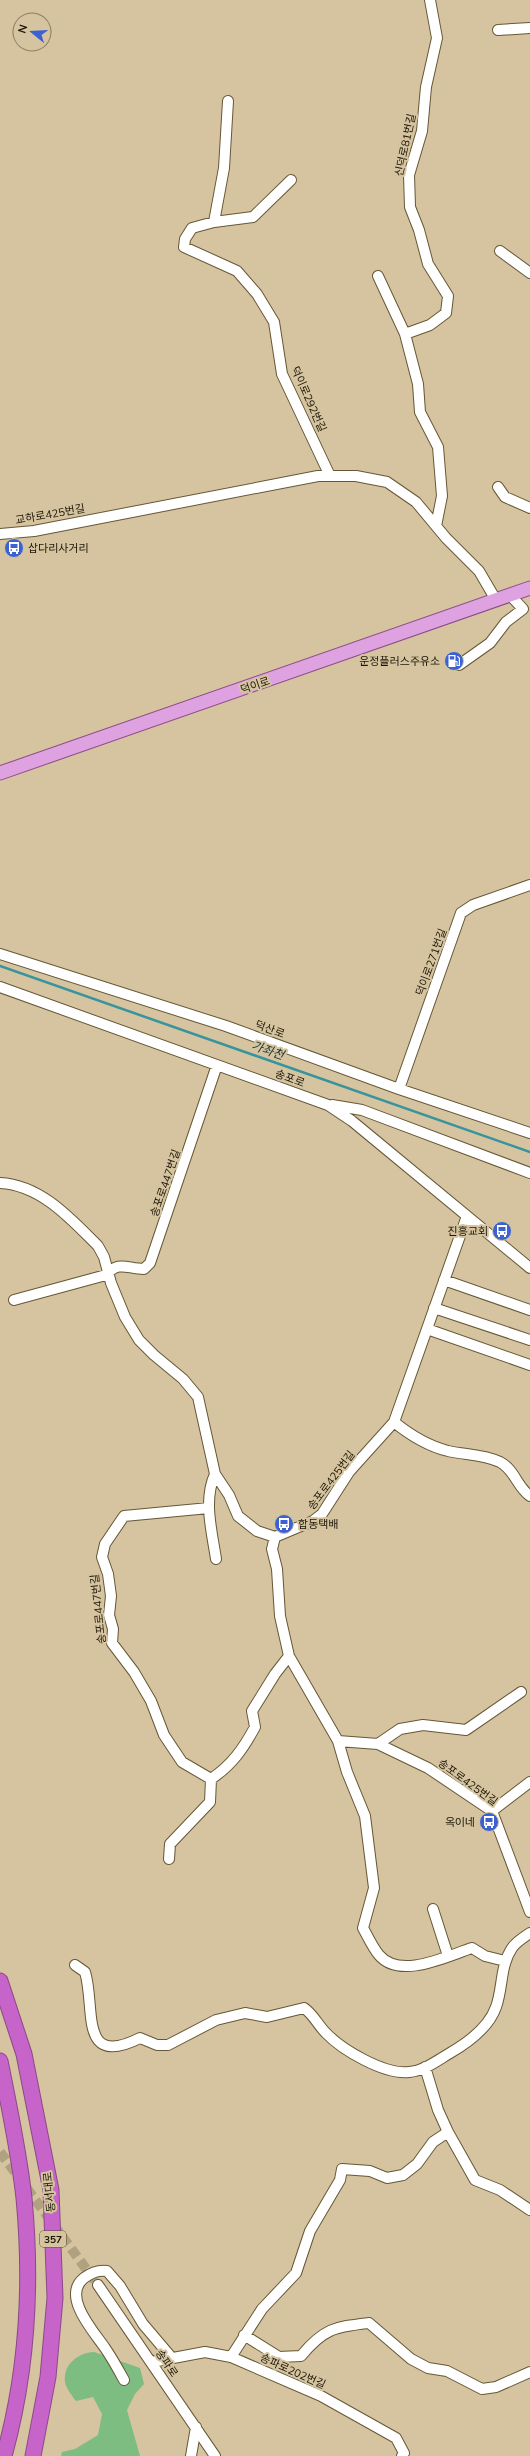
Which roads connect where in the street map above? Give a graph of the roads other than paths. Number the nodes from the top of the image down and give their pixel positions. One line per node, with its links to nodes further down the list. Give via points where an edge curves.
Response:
1 (430, 0): 10 (street, 신덕로81번길, via 437,38 426,87 422,131 409,175 410,207 428,264 448,296 446,313 430,325)
2 (530, 28): 3 (street)
3 (498, 30)
4 (228, 101): 6 (street, via 224,168)
5 (291, 180): 6 (street, 덕이로292번길, via 253,217)
6 (214, 222): 11 (street, 덕이로292번길, via 192,228 184,246 236,271 260,299 274,322 282,374)
7 (500, 251): 8 (street)
8 (530, 273)
9 (378, 276): 10 (street)
10 (405, 334): 14 (street, via 418,384 420,412 438,447 442,496)
11 (330, 476): 14 (street, via 356,476 387,482 416,502); 15 (street, 교하로425번길, via 318,476 34,531)
12 (498, 487): 13 (street, via 505,497)
13 (530, 508)
14 (436, 526): 18 (street, via 479,571)
15 (0, 534)
16 (530, 588): 17 (main road, 덕이로)
17 (510, 595): 18 (main road, 덕이로); 19 (street)
18 (496, 600): 21 (main road, 덕이로)
19 (527, 613): 20 (street, via 506,622 490,644)
20 (459, 665)
21 (0, 773)
22 (530, 885): 26 (street, 덕이로271번길, via 473,905 461,913)
23 (0, 954): 26 (street, 덕산로, via 226,1026)
24 (0, 988): 25 (street, 송포로)
25 (217, 1064): 27 (street, 송포로); 33 (street, 송포로447번길, via 150,1263 144,1269 123,1266 113,1268)
26 (398, 1089): 28 (street, 덕산로)
27 (328, 1105): 29 (street, via 362,1110); 31 (street, 송포로, via 352,1121)
28 (530, 1133)
29 (530, 1173)
30 (0, 1183): 33 (street, via 25,1187 48,1201 98,1246)
31 (467, 1216): 32 (street, 송포로); 34 (street, 송포로425번길)
32 (530, 1268)
33 (108, 1273): 35 (street, 송포로447번길); 42 (street, via 125,1318 139,1340 183,1379 198,1397)
34 (444, 1280): 36 (street, 송포로425번길); 37 (street)
35 (14, 1300)
36 (434, 1308): 38 (street, 송포로425번길); 39 (street)
37 (530, 1310)
38 (427, 1329): 40 (street); 41 (street, 송포로425번길)
39 (530, 1340)
40 (530, 1365)
41 (394, 1422): 43 (street, via 414,1438 448,1451 481,1455 501,1463 514,1474 524,1492); 45 (street, 송포로425번길, via 349,1472 322,1514 313,1521)
42 (215, 1474): 44 (street); 45 (street, via 229,1495 238,1516 257,1531)
43 (530, 1496)
44 (209, 1508): 46 (street); 51 (street, 송포로447번길, via 124,1516 105,1544 102,1557 108,1574 111,1596 109,1615 113,1629 112,1643 138,1678 151,1701 164,1735 182,1762)
45 (274, 1537): 47 (street, via 272,1549 277,1569 280,1616)
46 (216, 1559)
47 (289, 1656): 49 (street); 51 (street, via 252,1711 255,1727 242,1752 226,1770)
48 (521, 1692): 50 (street, via 466,1730 423,1725 400,1729)
49 (338, 1741): 50 (street, 송포로425번길); 58 (street, via 347,1772 365,1816 374,1888 363,1928 379,1956 394,1965 416,1966)
50 (378, 1744): 53 (street, 송포로425번길, via 428,1768)
51 (211, 1779): 54 (street, via 210,1802 170,1844)
52 (530, 1782): 53 (street)
53 (492, 1811): 56 (street, 송포로425번길)
54 (169, 1859)
55 (433, 1909): 58 (street)
56 (530, 1912)
57 (530, 1933): 59 (street, via 512,1947)
58 (448, 1956): 59 (street, via 472,1948 485,1956)
59 (505, 1961): 63 (street, via 497,2006 490,2022 463,2045)
60 (75, 1965): 63 (street, via 86,1972 94,2030 101,2044 111,2048 124,2046 140,2038 157,2044 168,2044 216,2020 245,2013 267,2017 304,2008 326,2033 357,2056 391,2070 409,2072)
61 (0, 1981): 75 (highway, 동서대로 / 357, via 24,2054 51,2190 55,2298 48,2377)
62 (0, 2061): 74 (highway, 357, via 24,2198 28,2293 21,2371)
63 (426, 2067): 64 (street, via 438,2110)
64 (448, 2132): 65 (street, via 475,2180 500,2190); 67 (street, via 433,2142 417,2164 404,2175 386,2178 370,2171 342,2169 340,2180 310,2231 296,2273 262,2309)
65 (530, 2210)
66 (98, 2285): 70 (street, 송파로)
67 (244, 2335): 68 (street); 71 (street, via 279,2357 301,2356 316,2337 338,2326 369,2323 411,2360 428,2368 447,2371 482,2389 496,2387)
68 (231, 2357): 69 (street, 송파로202번길, via 205,2352); 78 (street, 송파로202번길, via 321,2396 396,2438 404,2453)
69 (171, 2358): 70 (street, 송파로202번길); 72 (street, via 143,2324 120,2286 107,2271 98,2270 89,2274 80,2283 77,2292 78,2305 84,2319 106,2348)
70 (152, 2362): 73 (street, 송파로)
71 (530, 2372)
72 (124, 2380)
73 (196, 2427): 76 (street); 77 (street, 송파로)
74 (6, 2451)
75 (34, 2454)
76 (191, 2456)
77 (215, 2456)
78 (402, 2456)

